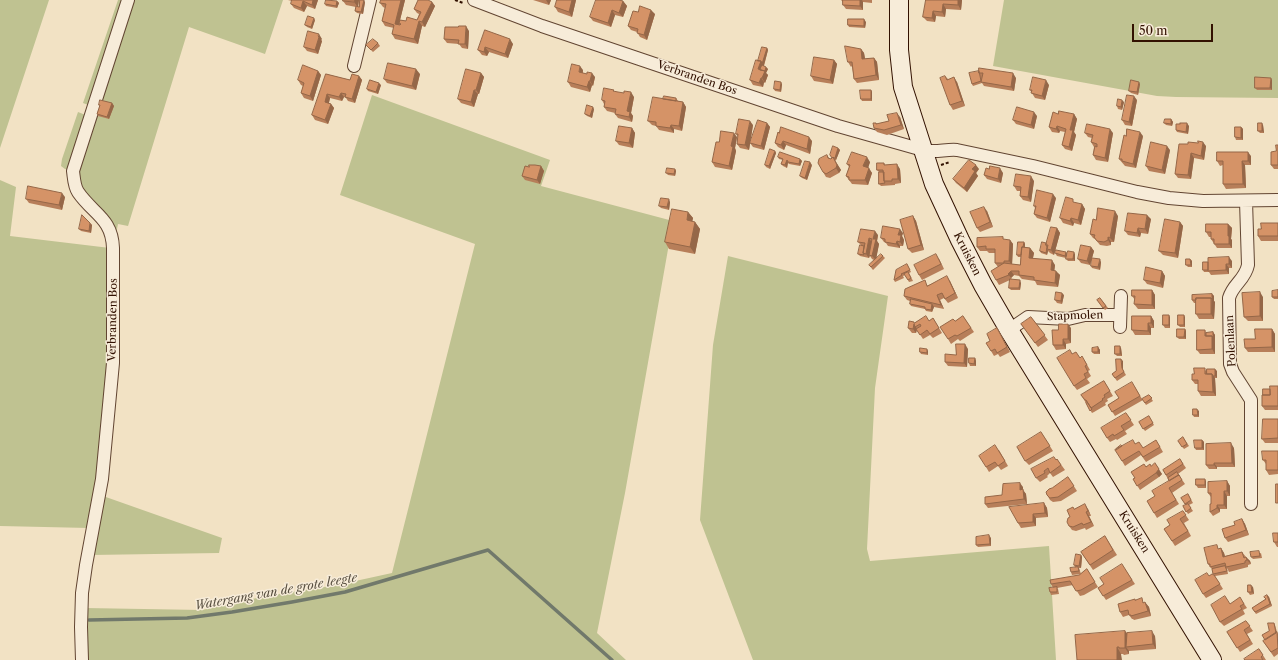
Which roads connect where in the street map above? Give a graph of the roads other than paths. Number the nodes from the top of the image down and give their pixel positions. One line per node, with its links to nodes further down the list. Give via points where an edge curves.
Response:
1 (128, 0): 12 (street, Verbranden Bos, via 74,171 77,191 110,229 113,239 113,363 102,479 82,593)
2 (370, 0): 5 (street)
3 (474, 0): 6 (street, Verbranden Bos, via 542,26 838,126)
4 (900, 0): 6 (street, Kruisken, via 898,50 903,87)
5 (354, 66)
6 (923, 150): 8 (street, via 957,150 1169,198); 10 (street, Kruisken, via 934,184 960,240)
7 (1278, 200): 8 (street)
8 (1246, 201): 11 (street, Polenlaan, via 1248,265 1246,273 1231,291 1229,298 1230,364 1232,372 1251,400)
9 (1121, 296): 10 (street, Stapmolen, via 1120,321 1085,315 1068,318 1028,317)
10 (1009, 330): 13 (street, Kruisken)
11 (1251, 504)
12 (82, 660)
13 (1212, 660)

